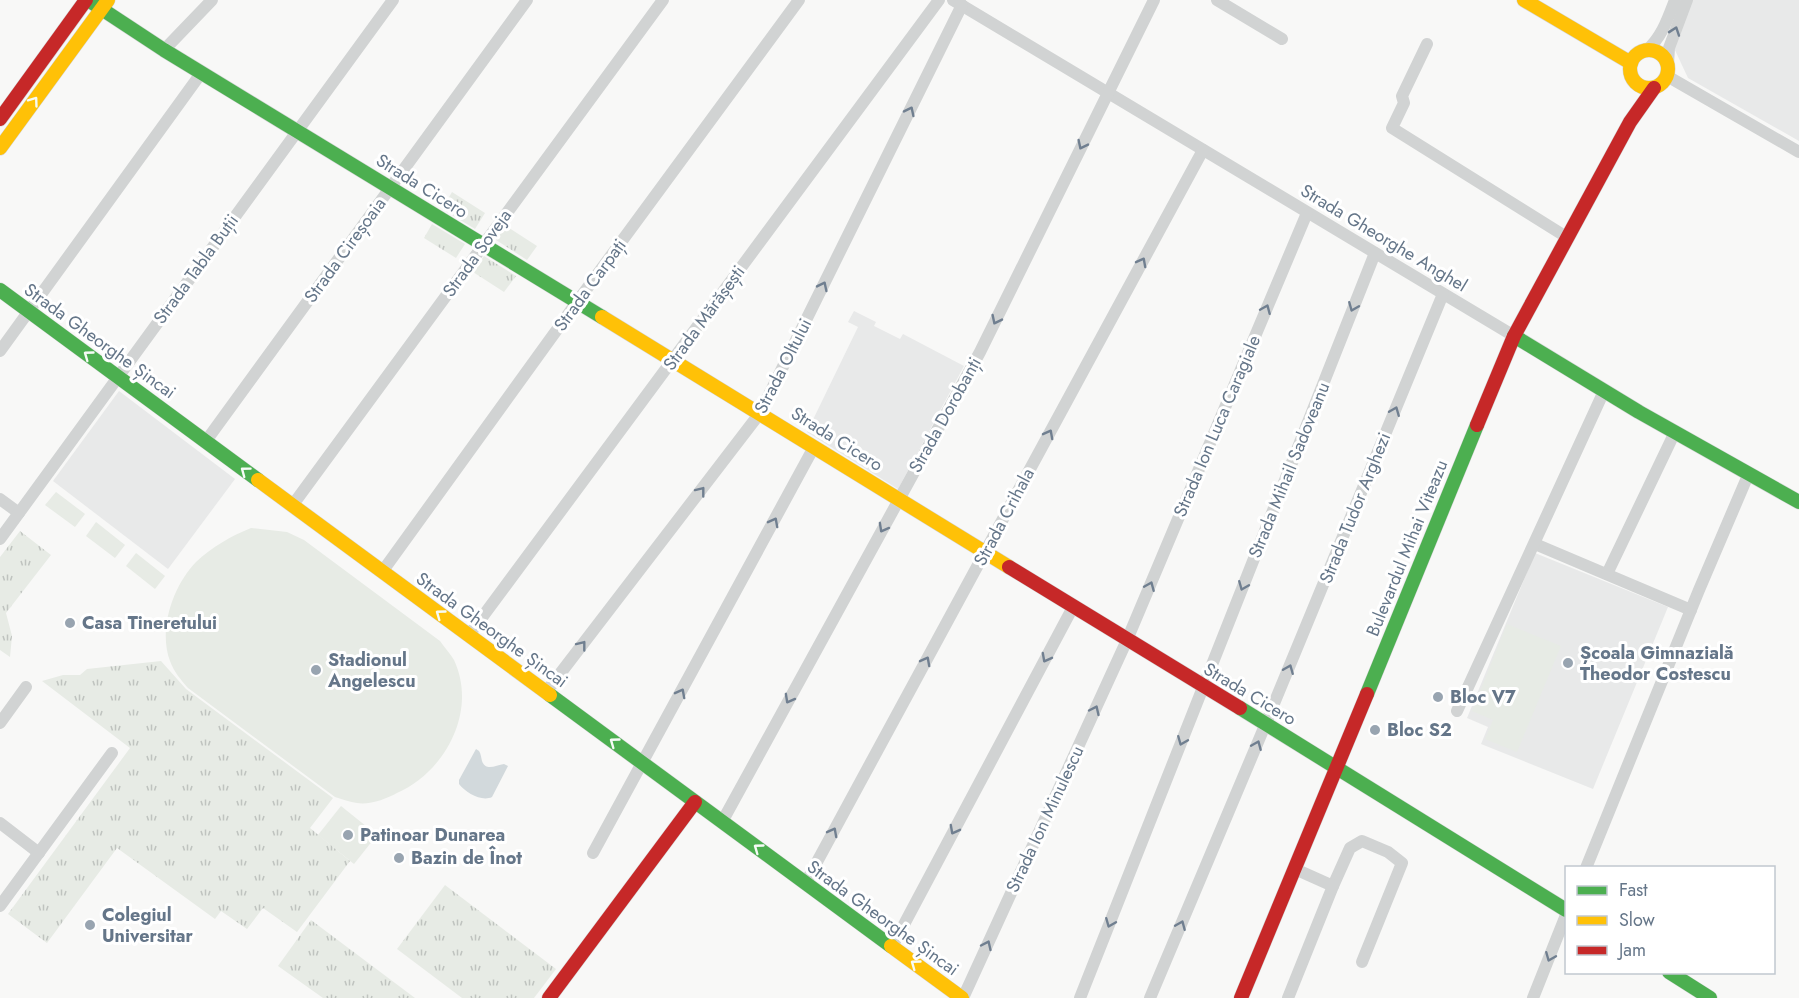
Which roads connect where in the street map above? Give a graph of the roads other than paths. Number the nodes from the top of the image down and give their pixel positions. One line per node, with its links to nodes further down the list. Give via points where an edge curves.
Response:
1 (87, 0): 14 (street, Strada Cicero); 25 (street)
2 (212, 0): 17 (street)
3 (393, 0): 27 (street, Strada Tabla Buții)
4 (527, 0): 31 (street, Strada Cireșoaia)
5 (663, 0): 34 (street, Strada Soveja)
6 (799, 0): 38 (street, Strada Carpați)
7 (939, 0): 42 (street, Strada Mărășești)
8 (1154, 0): 24 (street, Strada Dorobanți)
9 (1217, 0): 15 (street)
10 (1524, 0): 19 (street)
11 (1675, 0): 18 (street, via 1661,34)
12 (1687, 0): 20 (street, one-way to 12, via 1669,48)
13 (958, 3): 24 (street, Strada Gheorghe Anghel); 45 (street, Strada Oltului, one-way to 13)
14 (105, 5): 17 (street, Strada Cicero); 28 (street, one-way to 14)
15 (1282, 39)
16 (1427, 44): 33 (street, via 1402,96 1404,103 1392,128)
17 (164, 50): 21 (street, Strada Cicero)
18 (1647, 50): 19 (street, via 1637,54); 20 (street, via 1662,55)
19 (1631, 63): 22 (street, Bulevardul Mihai Viteazu)
20 (1667, 70): 23 (street, Bulevardul Mihai Viteazu); 30 (street)
21 (202, 72): 27 (street, Strada Cicero); 39 (street)
22 (1633, 79): 23 (street, via 1642,87); 26 (street, Bulevardul Mihai Viteazu)
23 (1654, 88): 26 (street, Bulevardul Mihai Viteazu)
24 (1107, 92): 29 (street, Strada Gheorghe Anghel); 50 (street, Strada Dorobanți, one-way to 50, via 980,352)
25 (0, 118)
26 (1630, 122): 33 (street, Bulevardul Mihai Viteazu)
27 (298, 131): 31 (street, Strada Cicero); 43 (street, Strada Tabla Buții)
28 (0, 148)
29 (1203, 150): 32 (street, Strada Gheorghe Anghel); 57 (street, Strada Crihala, one-way to 29)
30 (1799, 152)
31 (390, 188): 34 (street, Strada Cicero); 47 (street, Strada Cireșoaia)
32 (1306, 213): 35 (street, Strada Gheorghe Anghel); 63 (street, Strada Ion Luca Caragiale, one-way to 32)
33 (1568, 238): 40 (street, Bulevardul Mihai Viteazu)
34 (483, 245): 38 (street, Strada Cicero); 53 (street, Strada Soveja)
35 (1375, 253): 37 (street, Strada Gheorghe Anghel); 65 (street, Strada Mihail Sadoveanu, one-way to 65)
36 (0, 290): 39 (street, Strada Gheorghe Șincai)
37 (1443, 294): 40 (street, Strada Gheorghe Anghel); 69 (street, Strada Tudor Arghezi, one-way to 37)
38 (577, 302): 42 (street, Strada Cicero); 58 (street, Strada Carpați)
39 (29, 311): 41 (street); 43 (street, Strada Gheorghe Șincai, one-way to 39)
40 (1514, 336): 44 (street, Strada Gheorghe Anghel); 72 (street, Bulevardul Mihai Viteazu)
41 (0, 351)
42 (673, 361): 45 (street, Strada Cicero); 62 (street, Strada Mărășești)
43 (118, 376): 47 (street, Strada Gheorghe Șincai); 54 (street, Strada Tabla Buții)
44 (1604, 392): 46 (street, Strada Gheorghe Anghel); 56 (street)
45 (760, 413): 48 (street, Strada Cicero); 66 (street, Strada Oltului, one-way to 45)
46 (1675, 432): 49 (street, Strada Gheorghe Anghel); 59 (street)
47 (206, 441): 53 (street, Strada Gheorghe Șincai, one-way to 47)
48 (814, 447): 50 (street, Strada Cicero); 71 (street, one-way to 48)
49 (1749, 473): 52 (street, Strada Gheorghe Anghel); 61 (street)
50 (899, 499): 57 (street, Strada Cicero); 74 (street, Strada Dorobanți, one-way to 74)
51 (0, 500): 54 (street)
52 (1799, 502)
53 (291, 506): 58 (street, Strada Gheorghe Șincai)
54 (19, 513): 55 (street, Strada Tabla Buții)
55 (0, 539)
56 (1535, 544): 59 (street); 67 (street)
57 (985, 552): 60 (street, Strada Cicero); 80 (street, Strada Crihala, one-way to 57)
58 (382, 572): 62 (street, Strada Gheorghe Șincai, one-way to 58)
59 (1607, 574): 61 (street)
60 (1073, 607): 63 (street, Strada Cicero); 85 (street, one-way to 85)
61 (1691, 610): 78 (street)
62 (469, 635): 66 (street, Strada Gheorghe Șincai)
63 (1127, 640): 65 (street, Strada Cicero); 89 (street, Strada Ion Minulescu, one-way to 63)
64 (26, 687): 68 (street)
65 (1203, 687): 69 (street, Strada Cicero); 90 (street, Strada Mihail Sadoveanu, one-way to 90)
66 (546, 692): 71 (street, Strada Gheorghe Șincai, one-way to 66)
67 (1457, 711)
68 (0, 723)
69 (1266, 723): 72 (street, Strada Cicero); 91 (street, Strada Tudor Arghezi, one-way to 69)
70 (112, 753): 76 (street)
71 (643, 763): 73 (street, Strada Gheorghe Șincai); 77 (street)
72 (1336, 769): 79 (street, Bulevardul Mihai Viteazu); 83 (street, Strada Cicero)
73 (695, 802): 74 (street, Strada Gheorghe Șincai); 88 (street)
74 (722, 822): 80 (street, Strada Gheorghe Șincai, one-way to 74)
75 (0, 824): 76 (street)
76 (39, 853): 82 (street)
77 (593, 853)
78 (1586, 866)
79 (1295, 869): 81 (street); 92 (street, Bulevardul Mihai Viteazu)
80 (806, 884): 85 (street, Strada Gheorghe Șincai)
81 (1333, 886): 86 (street, via 1350,848 1362,841 1402,863); 93 (street)
82 (0, 906)
83 (1565, 909)
84 (1565, 918): 94 (street, one-way to 94)
85 (892, 947): 89 (street, Strada Gheorghe Șincai, one-way to 85)
86 (1362, 962)
87 (1672, 974): 95 (street)
88 (549, 998)
89 (963, 998)
90 (1080, 998)
91 (1150, 998)
92 (1241, 998)
93 (1288, 998)
94 (1533, 998)
95 (1710, 998)

